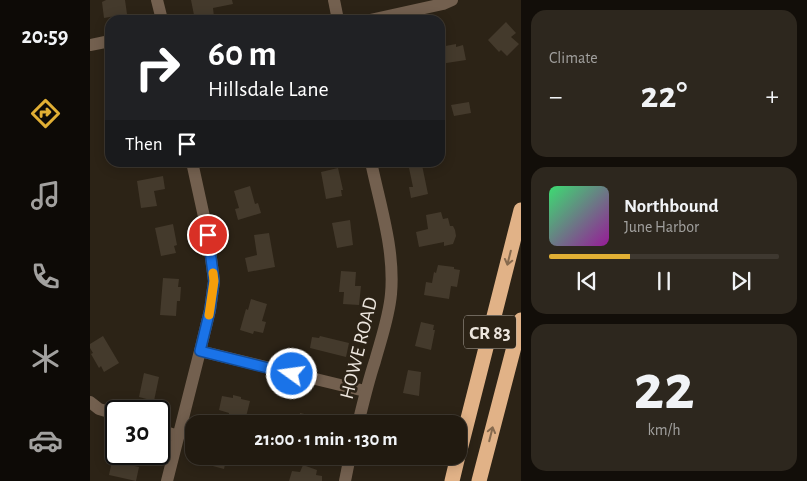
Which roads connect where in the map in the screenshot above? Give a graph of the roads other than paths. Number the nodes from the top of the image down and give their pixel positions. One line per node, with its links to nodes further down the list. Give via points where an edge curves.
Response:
1 (157, 0): 4 (street)
2 (334, 0): 5 (street)
3 (452, 0): 6 (street)
4 (161, 15)
5 (337, 15)
6 (393, 15)
7 (105, 42): 8 (street)
8 (90, 45)
9 (193, 167): 13 (street, via 214,281)
10 (372, 167): 14 (street, HOWE ROAD, via 387,234 391,294 387,320)
11 (521, 210): 18 (highway, CR 83, one-way to 18)
12 (521, 320): 26 (highway, CR 83, one-way to 12)
13 (200, 351): 14 (street); 20 (street)
14 (365, 392): 17 (street, HOWE ROAD)
15 (90, 402): 16 (street)
16 (105, 411)
17 (360, 415)
18 (467, 420)
19 (170, 433): 20 (street)
20 (178, 436): 23 (street)
21 (348, 465): 24 (street)
22 (456, 465): 25 (highway, CR 83)
23 (167, 481)
24 (345, 481)
25 (452, 481)
26 (480, 481)

